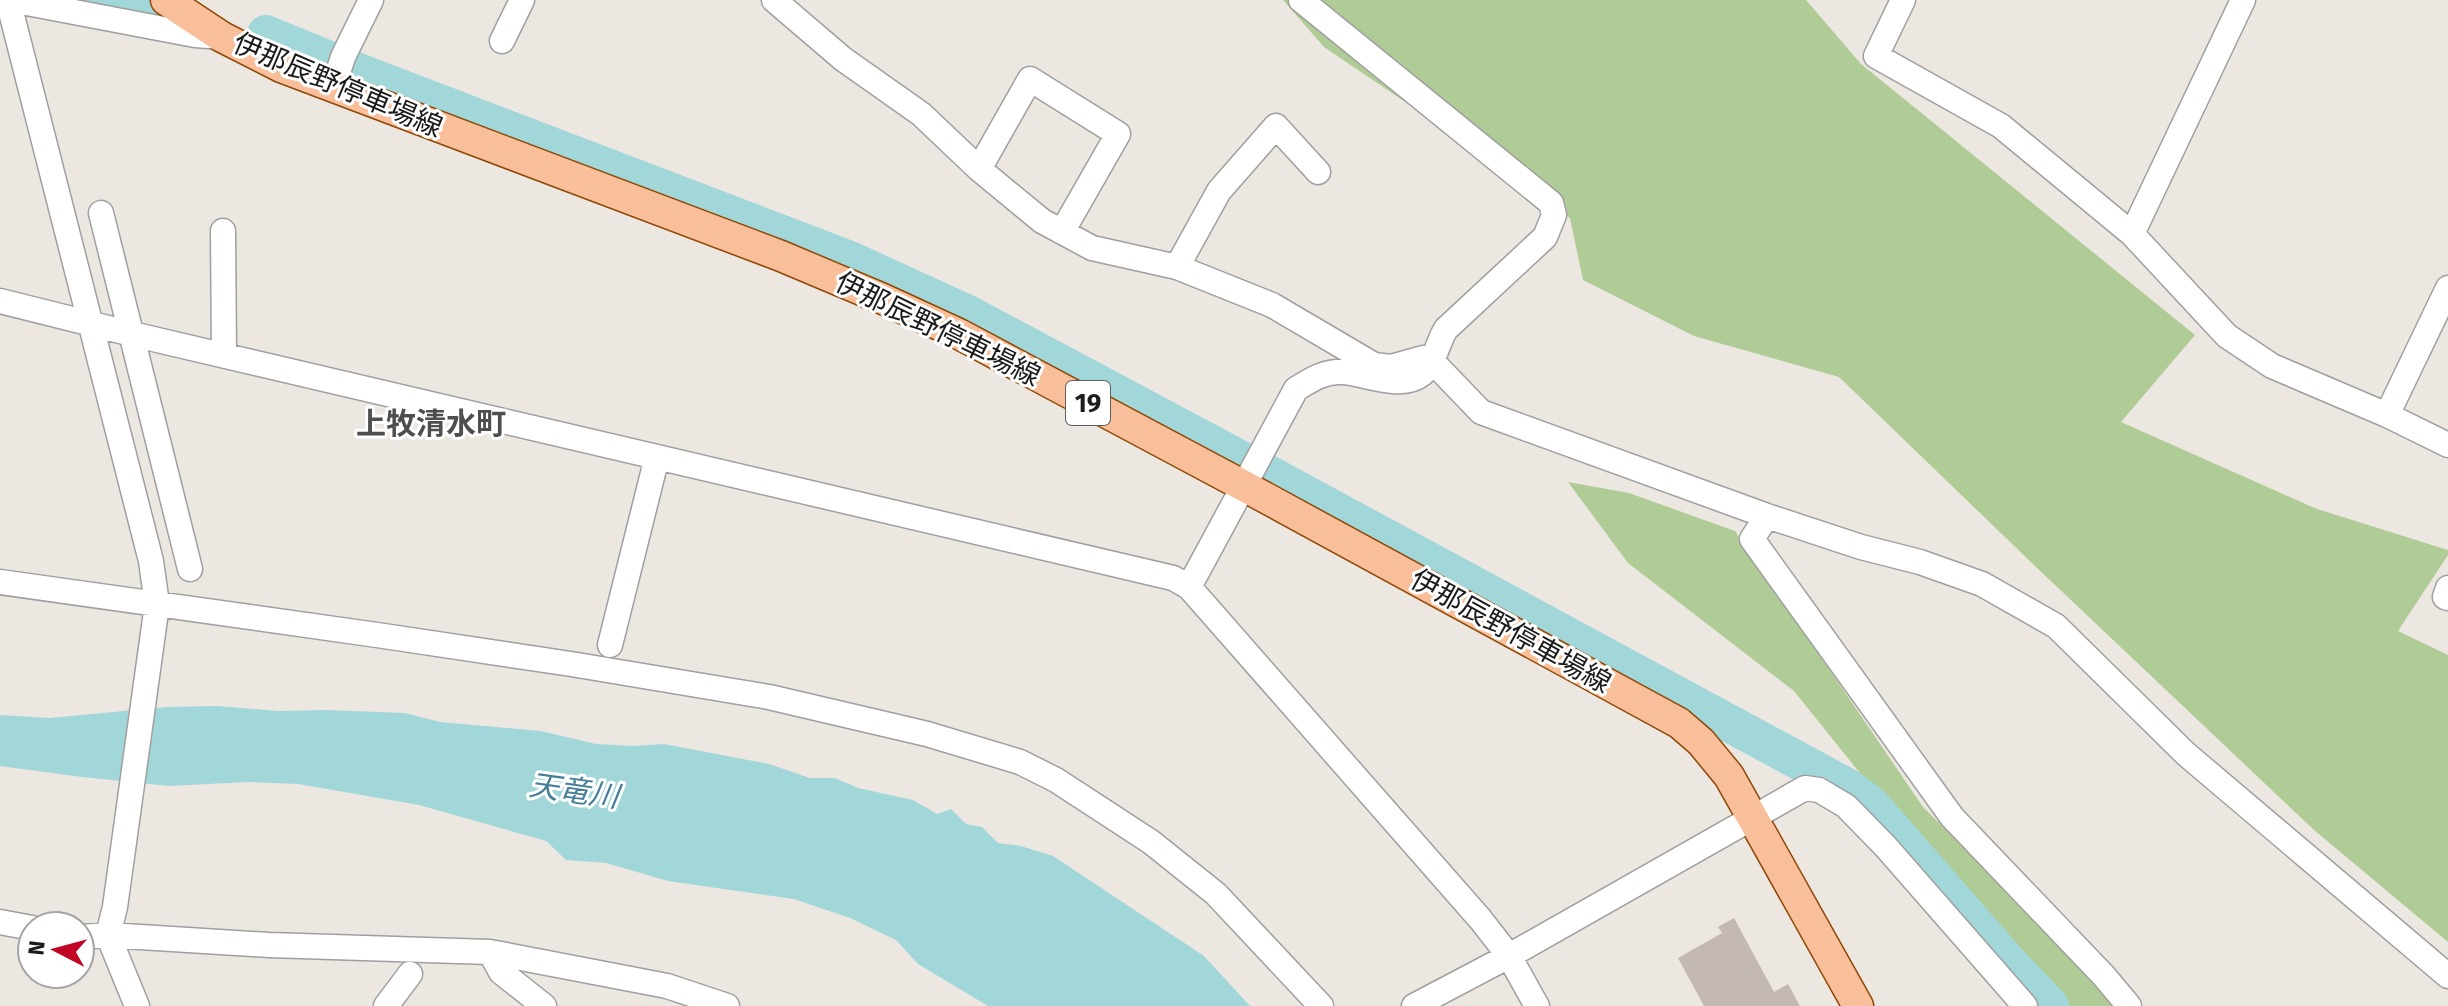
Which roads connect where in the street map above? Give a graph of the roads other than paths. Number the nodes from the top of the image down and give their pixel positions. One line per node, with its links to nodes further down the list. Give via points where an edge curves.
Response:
1 (10, 0): 9 (street); 21 (street)
2 (166, 0): 9 (main road, 伊那辰野停車場線 / 19)
3 (371, 0): 11 (street)
4 (522, 0): 10 (street)
5 (774, 0): 12 (street, via 843,59 921,114)
6 (1301, 0): 24 (street, via 1551,203 1554,215 1545,237 1446,329)
7 (1903, 0): 17 (street, via 1876,56 2001,126)
8 (2243, 0): 17 (street)
9 (222, 37): 11 (main road, 伊那辰野停車場線 / 19)
10 (502, 41)
11 (333, 88): 28 (main road, 伊那辰野停車場線 / 19, via 883,299)
12 (979, 169): 16 (street); 16 (street, via 1030,79 1118,134)
13 (1318, 172): 18 (street, via 1276,126 1219,191)
14 (101, 213): 22 (street)
15 (223, 231): 23 (street)
16 (1062, 232): 18 (street, via 1092,248)
17 (2132, 234): 25 (street, via 2227,336 2272,366)
18 (1177, 267): 24 (street, via 1272,305 1374,365)
19 (2448, 288): 25 (street)
20 (0, 301): 21 (street)
21 (91, 323): 22 (street); 35 (street, via 151,561)
22 (132, 334): 23 (street); 30 (street)
23 (224, 355): 27 (street)
24 (1432, 361): 28 (street, via 1410,380 1383,381 1342,372 1319,375 1296,389); 29 (street, via 1481,412)
25 (2387, 415): 26 (street)
26 (2448, 445)
27 (657, 457): 32 (street, via 1173,578); 36 (street)
28 (1244, 486): 32 (street); 37 (main road, 伊那辰野停車場線 / 19, via 1679,723 1729,776)
29 (1767, 516): 43 (street, via 1982,584 2056,626 2186,754); 53 (street, via 1752,539 1952,817)
30 (190, 569)
31 (0, 582): 35 (street)
32 (1189, 587): 41 (street)
33 (2448, 588): 34 (street)
34 (2448, 598)
35 (156, 611): 38 (street); 48 (street, via 571,664 769,697 1020,762 1151,842 1216,894)
36 (610, 645)
37 (1754, 818): 41 (street); 51 (main road, 伊那辰野停車場線 / 19); 52 (street, via 1805,788 1846,806)
38 (108, 935): 39 (street); 40 (street); 45 (street)
39 (96, 936)
40 (490, 952): 44 (street, via 501,972); 47 (street, via 667,986)
41 (1509, 956): 49 (street); 50 (street)
42 (410, 974): 46 (street)
43 (2448, 976)
44 (539, 1005)
45 (137, 1006)
46 (386, 1006)
47 (727, 1006)
48 (1321, 1006)
49 (1414, 1006)
50 (1537, 1006)
51 (1858, 1006)
52 (2025, 1006)
53 (2129, 1006)

